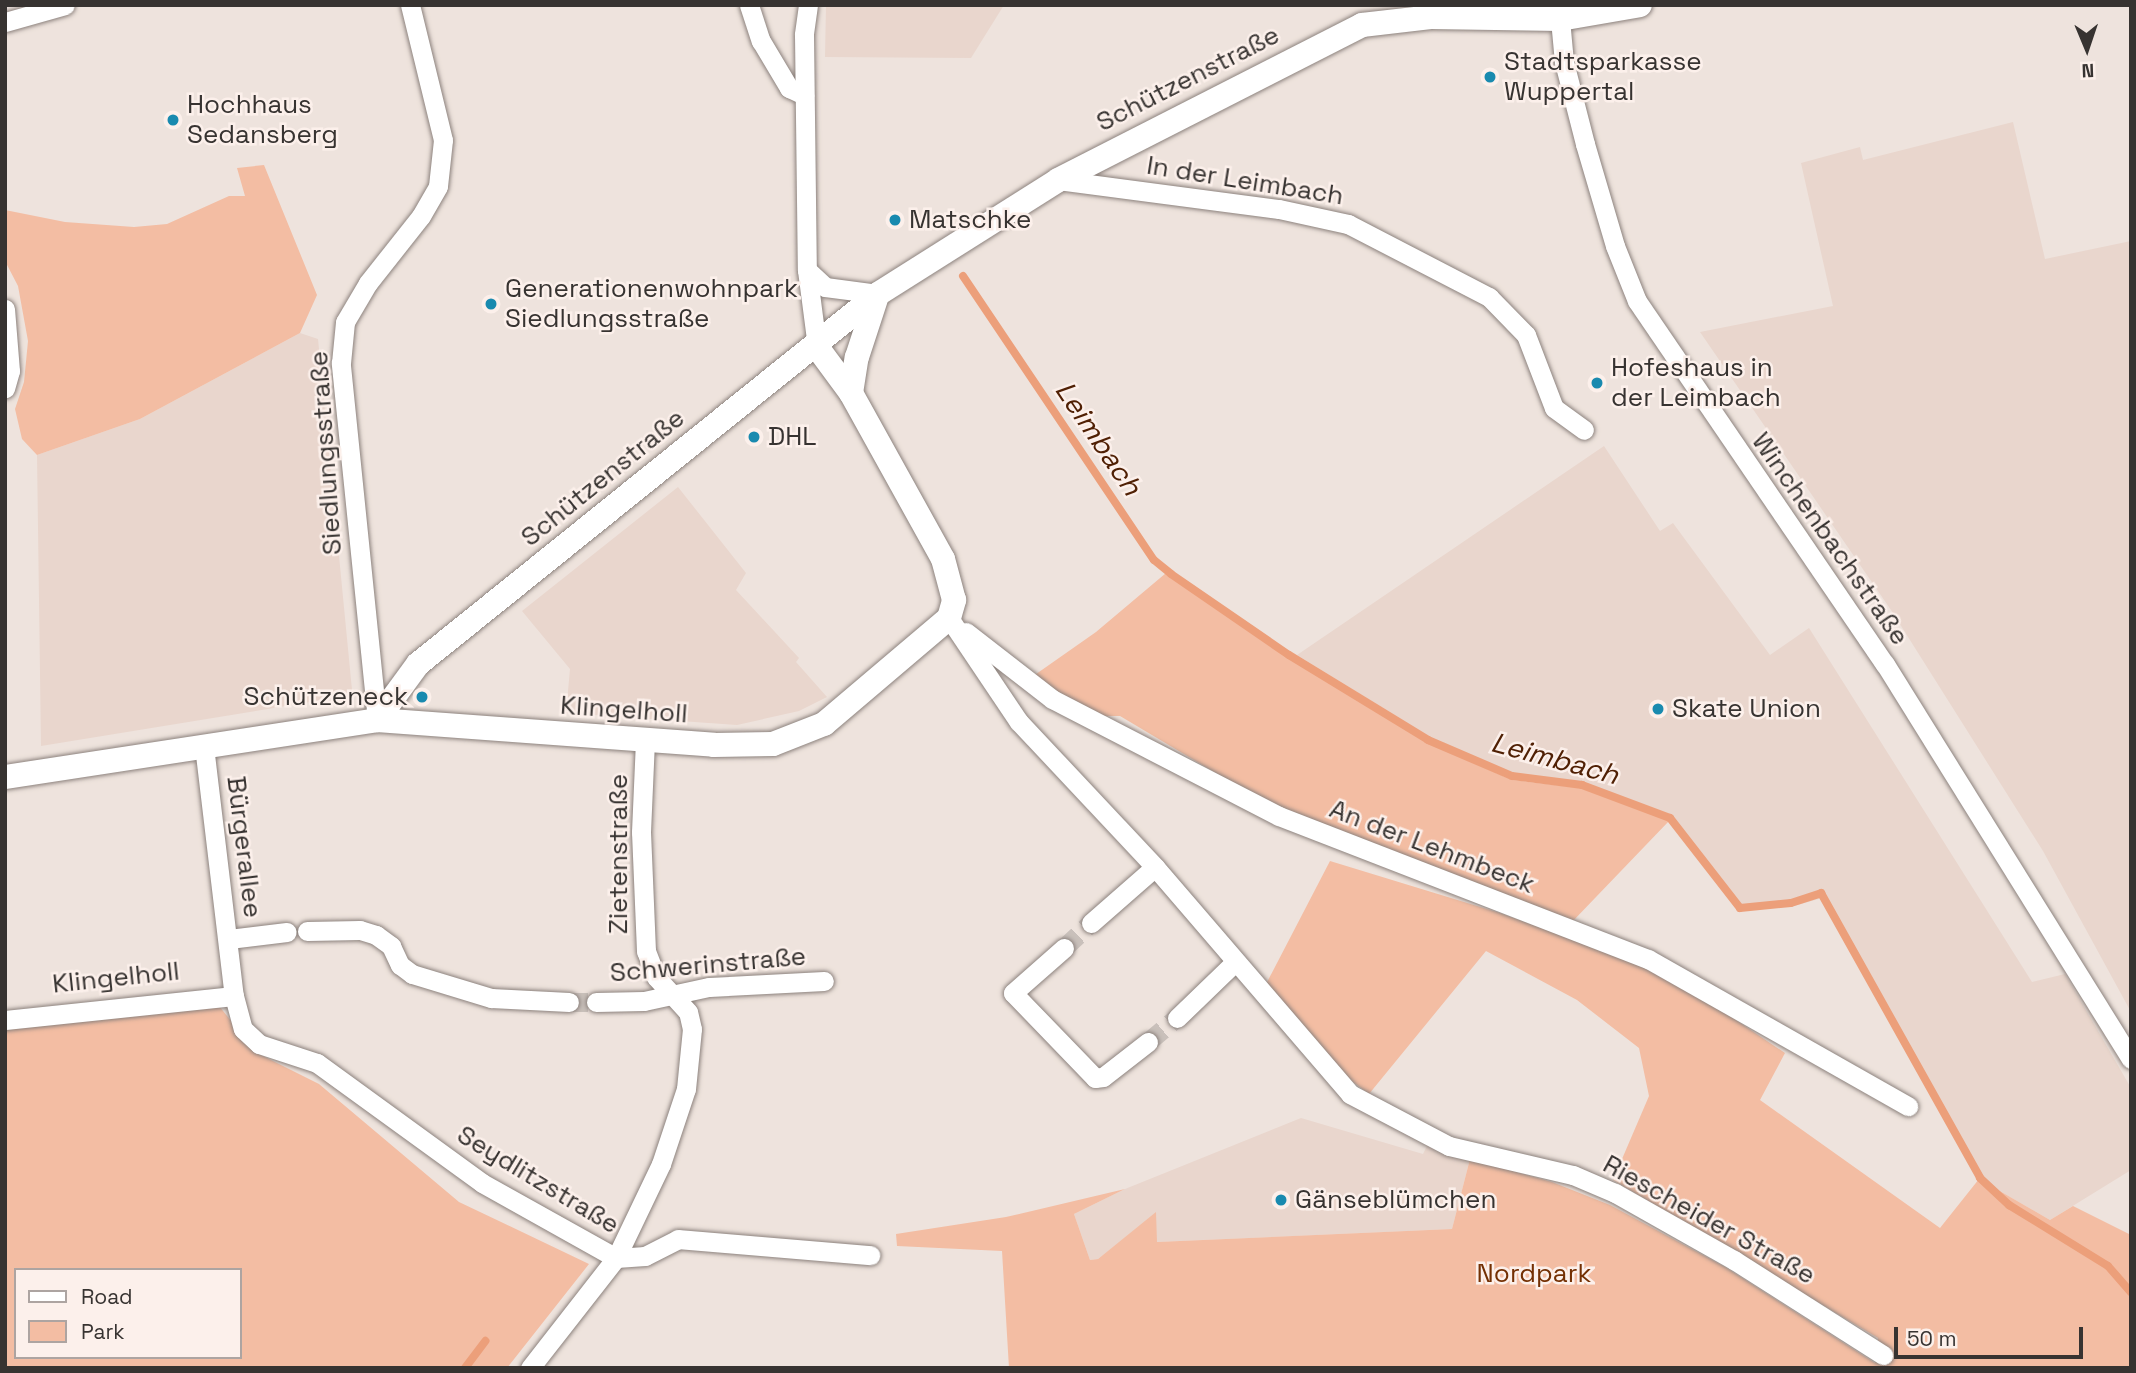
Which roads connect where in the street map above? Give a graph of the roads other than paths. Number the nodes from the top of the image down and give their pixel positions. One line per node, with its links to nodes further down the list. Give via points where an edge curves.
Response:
1 (65, 5): 8 (street)
2 (410, 5): 19 (street, Siedlungsstraße, via 443,140 438,186 345,322 341,363)
3 (749, 5): 9 (street, via 761,41 789,88)
4 (808, 5): 9 (street)
5 (1640, 5): 7 (street, Schützenstraße)
6 (1505, 11): 7 (street, Schützenstraße); 10 (street, Schützenstraße, via 1393,18 1362,25)
7 (1560, 19): 38 (street, Winchenbachstraße, via 1564,62 1585,144 1615,246 1637,301 1885,663)
8 (5, 22)
9 (804, 96): 11 (street)
10 (1058, 180): 12 (street, Schützenstraße); 17 (street, In der Leimbach, via 1292,211 1348,223 1489,296 1527,335 1554,408)
11 (807, 271): 12 (street, via 825,287); 14 (street)
12 (878, 294): 14 (street, Schützenstraße); 16 (street)
13 (5, 309): 15 (street, via 10,371)
14 (817, 347): 16 (street); 19 (street, Schützenstraße, via 418,664)
15 (5, 388)
16 (851, 393): 18 (street, via 943,559 954,600)
17 (1584, 430)
18 (949, 618): 20 (street, Klingelholl, via 824,724 801,735 773,744); 23 (street, Riescheider Straße, via 1019,722); 39 (street, An der Lehmbeck, via 1052,699 1279,816 1648,959)
19 (377, 720): 20 (street, Klingelholl); 21 (street, Klingelholl)
20 (645, 741): 31 (street, Zietenstraße, via 641,845 646,951 656,977)
21 (204, 746): 22 (street, Klingelholl); 27 (street, Bürgerallee)
22 (5, 777)
23 (1155, 867): 24 (street); 29 (street, Riescheider Straße)
24 (1091, 923)
25 (307, 931): 33 (street, via 360,930 376,935 391,946 400,965 412,974 491,998)
26 (287, 932): 27 (street)
27 (229, 939): 32 (street, Bürgerallee)
28 (1064, 948): 37 (street, via 1013,993 1095,1078 1103,1077)
29 (1235, 962): 35 (street); 42 (street, Riescheider Straße, via 1334,1079 1363,1103 1449,1146 1573,1175 1615,1193 1734,1260)
30 (824, 981): 31 (street, Schwerinstraße, via 709,987)
31 (673, 995): 34 (street, Schwerinstraße); 41 (street, Zietenstraße, via 688,1012 692,1028 686,1089 661,1164)
32 (234, 996): 36 (street, Klingelholl); 41 (street, Seydlitzstraße, via 243,1029 259,1044 317,1063 482,1183)
33 (569, 1002)
34 (596, 1002)
35 (1177, 1018)
36 (5, 1020)
37 (1148, 1042)
38 (2131, 1059)
39 (1908, 1106)
40 (870, 1255): 41 (street, Seydlitzstraße, via 678,1239 645,1256)
41 (616, 1258): 43 (street, Zietenstraße)
42 (1883, 1355)
43 (530, 1368)

